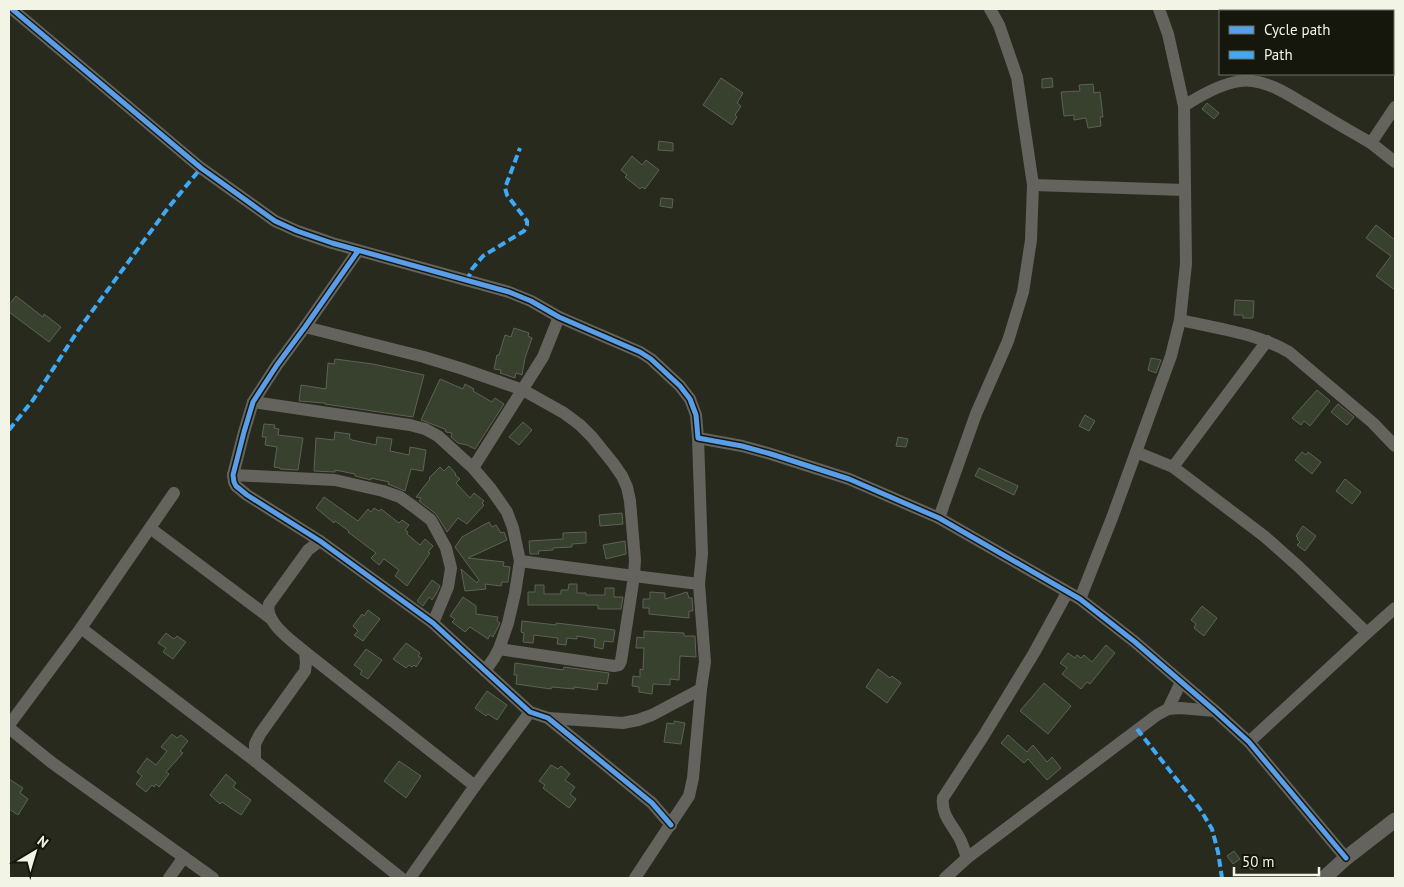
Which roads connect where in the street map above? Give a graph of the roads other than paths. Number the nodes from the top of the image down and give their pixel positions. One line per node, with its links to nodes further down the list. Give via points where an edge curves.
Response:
1 (12, 9): 10 (street, via 201,168 275,221)
2 (990, 9): 8 (street, via 1017,77)
3 (1159, 9): 4 (street)
4 (1184, 106): 6 (street, via 1215,89 1251,80 1274,86); 9 (street)
5 (1395, 107): 6 (street)
6 (1371, 143): 7 (street)
7 (1395, 162)
8 (1033, 185): 9 (street); 24 (street, via 1031,240 1023,292 1008,341 976,414)
9 (1185, 190): 12 (street, via 1186,264)
10 (358, 250): 11 (street, via 509,292); 13 (street)
11 (559, 317): 15 (street, via 543,357); 17 (street, via 640,352 660,366 690,399 696,415)
12 (1180, 320): 14 (street); 19 (street)
13 (306, 327): 15 (street, via 463,369); 16 (street)
14 (1267, 341): 18 (street, via 1288,352 1373,423); 20 (street)
15 (523, 390): 21 (street); 28 (street, via 580,425 622,476 630,501)
16 (254, 402): 21 (street, via 426,429); 22 (street)
17 (698, 438): 24 (street, via 742,446 801,463 849,479); 29 (street, via 702,554)
18 (1395, 446)
19 (1136, 452): 20 (street); 31 (street)
20 (1173, 467): 36 (street, via 1264,536)
21 (473, 468): 27 (street, via 507,512)
22 (232, 475): 26 (street, via 236,486 247,495); 34 (street, via 336,480 383,491 414,507 431,520 446,548 451,568 448,587)
23 (174, 493): 25 (street)
24 (939, 518): 30 (street)
25 (150, 528): 33 (street); 35 (street)
26 (320, 541): 33 (street, via 308,550 269,604); 34 (street)
27 (520, 561): 28 (street); 37 (street, via 508,623)
28 (634, 576): 29 (street); 37 (street, via 619,664 614,666)
29 (698, 584): 41 (street, via 705,652)
30 (1067, 592): 31 (street); 53 (street, via 1034,653 943,798 945,817 961,840)
31 (1080, 599): 40 (street)
32 (1395, 608): 36 (street)
33 (270, 618): 38 (street)
34 (433, 623): 39 (street)
35 (82, 628): 46 (street); 48 (street)
36 (1367, 633): 47 (street)
37 (499, 650): 39 (street)
38 (305, 652): 48 (street, via 305,671 260,734 255,744); 49 (street)
39 (485, 671): 44 (street)
40 (1181, 682): 42 (street); 43 (street)
41 (700, 689): 45 (street, via 652,715 623,723); 51 (street, via 692,788)
42 (1168, 709): 43 (street); 53 (street)
43 (1215, 711): 47 (street)
44 (530, 712): 45 (street); 49 (street)
45 (548, 718): 51 (street, via 652,803)
46 (9, 727): 52 (street, via 50,762)
47 (1249, 742): 54 (street)
48 (255, 761): 57 (street)
49 (475, 786): 58 (street)
50 (1395, 820): 54 (street)
51 (671, 826): 59 (street)
52 (184, 857): 55 (street); 56 (street)
53 (967, 858): 60 (street)
54 (1346, 858): 61 (street)
55 (169, 878)
56 (213, 878)
57 (401, 878)
58 (410, 878)
59 (635, 878)
60 (945, 878)
61 (1324, 878)

